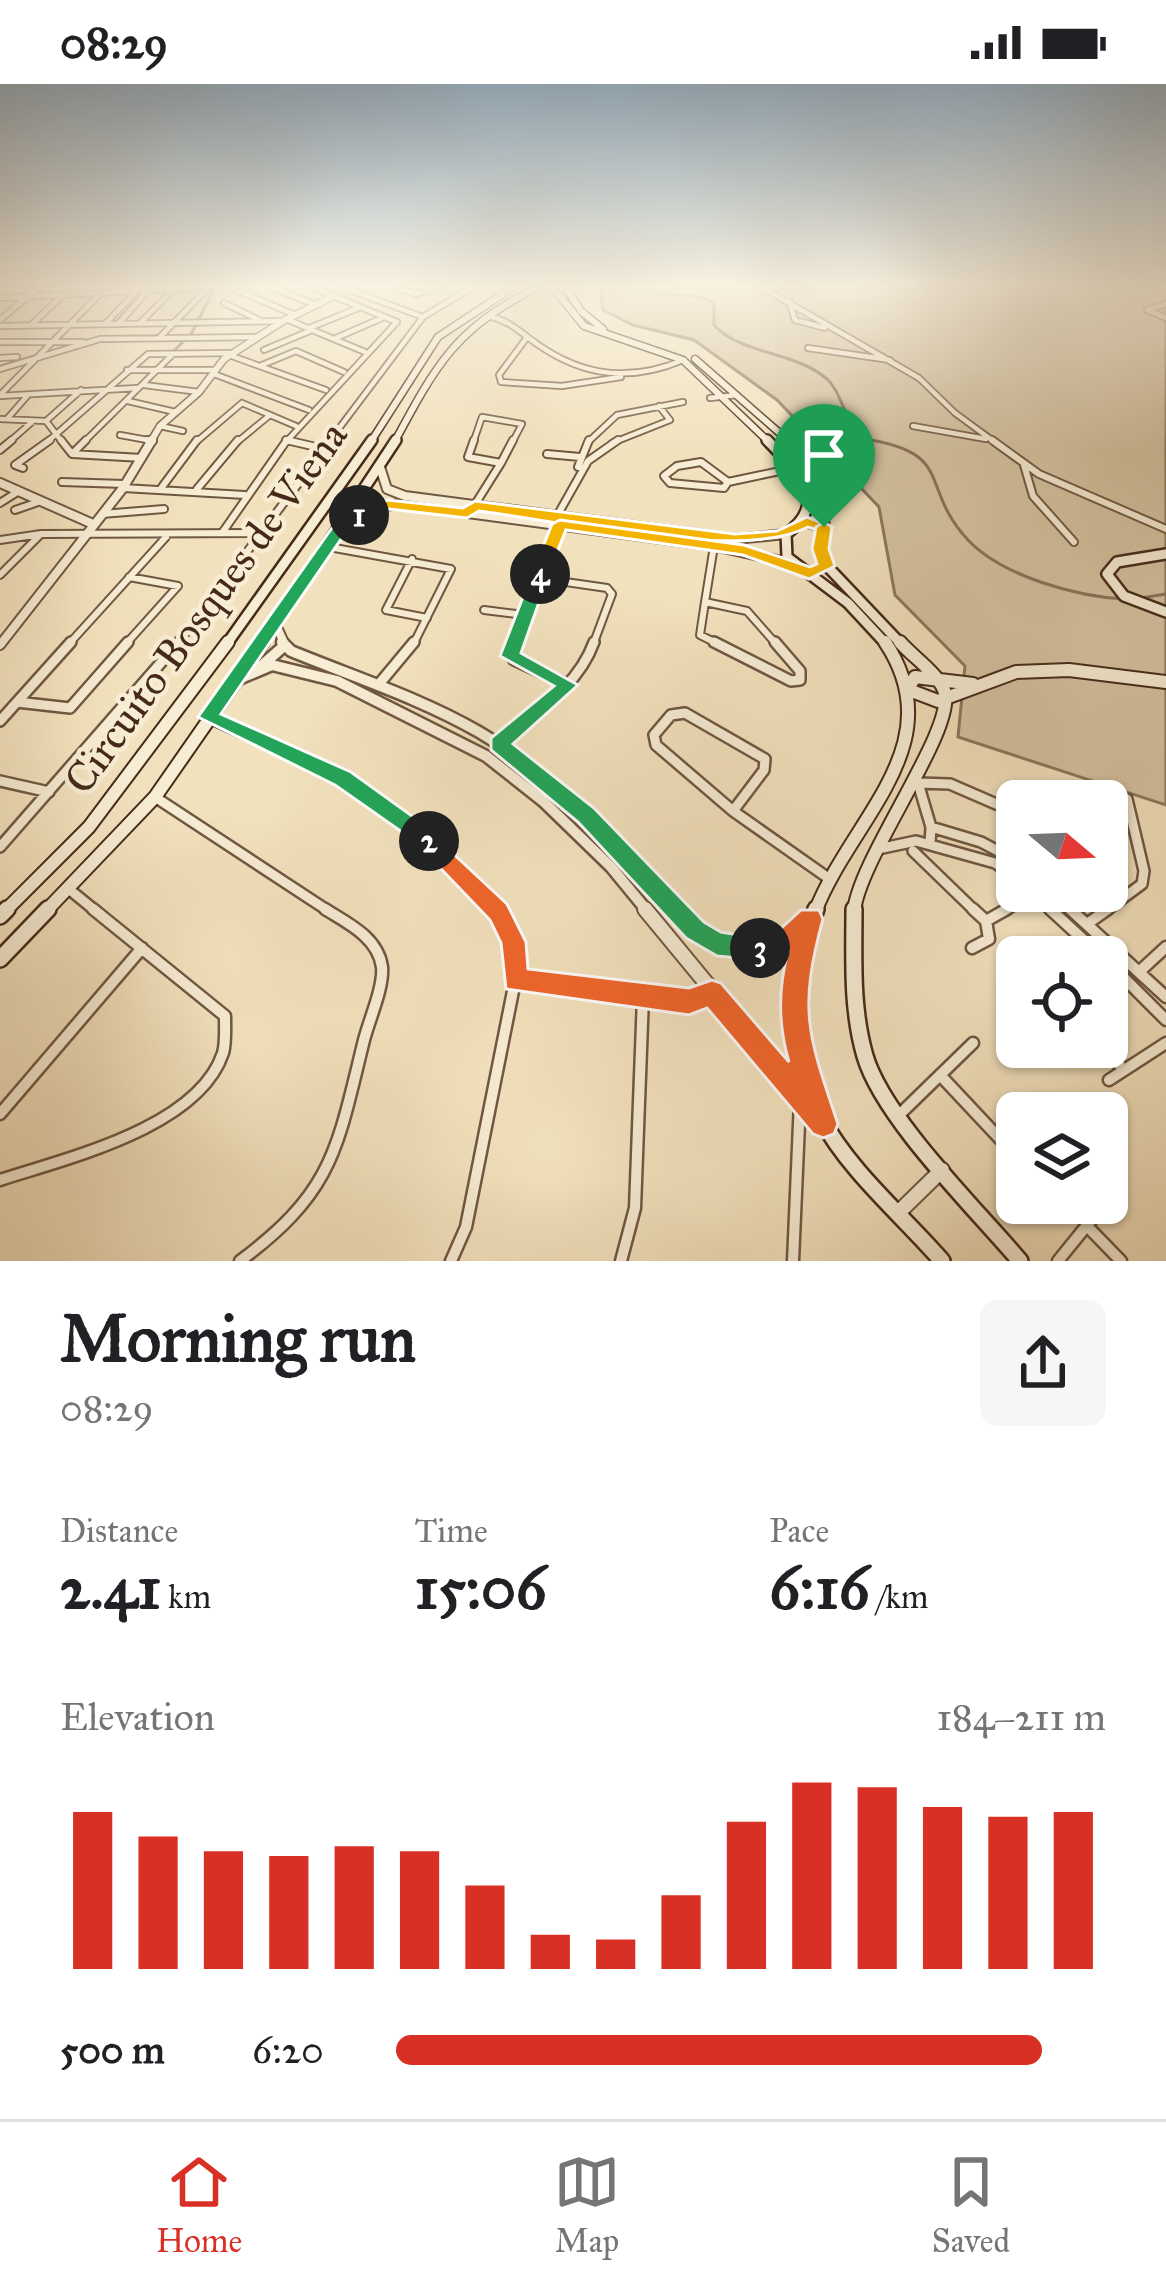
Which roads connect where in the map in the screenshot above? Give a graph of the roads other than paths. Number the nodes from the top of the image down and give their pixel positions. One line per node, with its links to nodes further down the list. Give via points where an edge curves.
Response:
1 (49, 343): 22 (street)
2 (82, 343): 22 (street)
3 (247, 343): 19 (street)
4 (279, 343): 16 (street)
5 (345, 343): 17 (street)
6 (375, 343): 17 (street)
7 (404, 343): 63 (street)
8 (436, 343): 46 (main road, Circuito Bosques de Viena)
9 (457, 343): 48 (main road, Circuito Bosques de Viena)
10 (523, 343): 31 (street, via 501,382 562,386)
11 (532, 343): 31 (street)
12 (633, 343): 23 (main road)
13 (651, 343): 39 (main road, via 692,357)
14 (859, 343): 24 (street)
15 (808, 348): 24 (street)
16 (264, 350)
17 (365, 352): 30 (street)
18 (169, 354): 19 (street); 27 (street, via 148,355); 28 (street)
19 (231, 354): 25 (street); 29 (street)
20 (17, 357): 21 (street)
21 (0, 358)
22 (35, 358): 26 (street); 38 (street)
23 (683, 360): 31 (street); 39 (main road)
24 (892, 360): 60 (street)
25 (260, 366): 30 (street, via 296,351); 35 (street)
26 (0, 369)
27 (128, 370): 28 (street); 33 (street)
28 (156, 371): 29 (street); 32 (street)
29 (215, 372): 36 (street); 44 (street)
30 (344, 372): 35 (street)
31 (627, 376)
32 (141, 386): 33 (street); 36 (street); 41 (street)
33 (104, 388): 34 (street); 58 (street)
34 (81, 389): 37 (street); 51 (street)
35 (326, 391): 44 (street)
36 (199, 392): 45 (street)
37 (28, 395): 38 (street); 49 (street)
38 (0, 396)
39 (732, 396): 40 (street); 72 (main road); 94 (main road, via 820,479)
40 (710, 398)
41 (127, 400): 45 (street); 65 (street)
42 (683, 402): 43 (street)
43 (658, 406): 68 (street, via 605,420); 74 (street, via 670,420 621,436)
44 (309, 410): 53 (street)
45 (176, 412): 52 (street)
46 (388, 413): 48 (main road); 56 (main road, Circuito Bosques de Viena)
47 (270, 415): 53 (street); 79 (street, via 240,403 210,425); 81 (street)
48 (408, 417): 57 (main road, Circuito Bosques de Viena)
49 (3, 419): 50 (street)
50 (33, 421): 51 (street); 64 (street)
51 (46, 421): 58 (street)
52 (160, 426): 55 (street); 62 (street)
53 (296, 426): 61 (street)
54 (913, 426): 60 (street)
55 (183, 431)
56 (375, 434): 57 (main road); 133 (main road, Circuito Bosques de Viena)
57 (399, 434): 71 (main road, Circuito Bosques de Viena)
58 (57, 435): 65 (street); 73 (street, via 15,464)
59 (120, 435): 62 (street)
60 (987, 439): 70 (street)
61 (285, 440): 63 (street); 83 (street)
62 (153, 441): 67 (street)
63 (326, 448): 98 (street)
64 (0, 450)
65 (72, 454): 67 (street)
66 (547, 454): 68 (street)
67 (144, 458): 78 (street)
68 (580, 458): 74 (street)
69 (501, 463): 69 (street, via 522,422 482,417 468,457); 86 (street)
70 (1024, 465): 96 (street); 105 (street, via 1024,479)
71 (380, 467): 80 (street); 95 (main road, Circuito Bosques de Viena)
72 (794, 467): 76 (street); 93 (main road, via 808,492)
73 (23, 469)
74 (578, 469): 92 (street)
75 (62, 482): 78 (street)
76 (728, 482): 76 (street, via 701,462 664,476 670,483)
77 (0, 483): 82 (street)
78 (124, 486): 79 (street); 91 (street)
79 (161, 488): 81 (street)
80 (387, 489): 86 (street); 87 (street)
81 (196, 490): 83 (street)
82 (19, 491): 84 (street); 85 (street)
83 (245, 495): 97 (street)
84 (40, 501): 89 (street); 91 (street)
85 (0, 503)
86 (475, 506): 90 (street); 92 (street)
87 (376, 507): 90 (street); 95 (street)
88 (164, 508): 91 (street)
89 (15, 510)
90 (467, 514): 92 (street)
91 (97, 519): 102 (street)
92 (559, 520): 103 (street); 106 (street); 116 (street)
93 (803, 522): 94 (street); 100 (main road)
94 (824, 527): 112 (main road)
95 (340, 528): 107 (main road, Circuito Bosques de Viena)
96 (1166, 529)
97 (222, 533): 98 (street); 101 (street)
98 (261, 533): 145 (street)
99 (41, 534): 102 (street); 104 (street); 114 (street)
100 (786, 534): 103 (street); 111 (main road)
101 (167, 536): 102 (street); 115 (street)
102 (85, 537): 124 (street)
103 (764, 538): 108 (street)
104 (0, 540)
105 (1074, 542)
106 (714, 546): 108 (street); 117 (street)
107 (328, 547): 110 (street); 122 (main road, Circuito Bosques de Viena)
108 (760, 554): 111 (street)
109 (1166, 554): 119 (main road, via 1117,562 1107,574 1118,592)
110 (412, 560): 121 (street, via 451,568); 121 (street, via 386,610)
111 (791, 563): 113 (main road)
112 (827, 566): 113 (street); 128 (main road)
113 (809, 574): 134 (main road, via 882,639)
114 (0, 575)
115 (129, 577): 137 (street); 137 (street, via 178,586 70,708)
116 (538, 578): 120 (street); 131 (street, via 611,590 590,657)
117 (703, 601): 117 (street, via 702,638 800,680 751,614)
118 (484, 610): 120 (street)
119 (1163, 611)
120 (525, 615): 131 (street, via 510,656)
121 (427, 618): 130 (street)
122 (275, 623): 126 (street); 135 (main road, Circuito Bosques de Viena)
123 (0, 624): 124 (street)
124 (17, 626): 125 (street)
125 (0, 645)
126 (284, 646): 127 (street); 130 (street)
127 (260, 667): 135 (street); 177 (street, via 337,681 486,756 611,867)
128 (935, 677): 132 (main road); 134 (main road, via 915,677); 136 (main road)
129 (1166, 682): 132 (main road, via 1042,670)
130 (379, 684): 142 (street)
131 (568, 685): 142 (street)
132 (976, 685): 136 (main road)
133 (192, 689): 135 (main road); 165 (main road, Circuito Bosques de Viena, via 89,827)
134 (909, 689): 136 (main road, via 927,700); 158 (main road, via 915,708 905,752)
135 (224, 692): 138 (main road, Circuito Bosques de Viena)
136 (947, 699): 143 (main road)
137 (17, 702): 139 (street)
138 (208, 717): 140 (street); 141 (main road, Circuito Bosques de Viena)
139 (0, 721)
140 (234, 731): 141 (street); 175 (street, via 343,778 442,851 498,912 513,942)
141 (198, 733): 147 (main road, Circuito Bosques de Viena)
142 (499, 744): 166 (street, via 586,815 717,944 768,948)
143 (917, 780): 149 (street); 151 (street); 155 (main road)
144 (5, 782): 145 (street); 146 (street)
145 (51, 793): 153 (street)
146 (0, 796)
147 (155, 797): 159 (main road, Circuito Bosques de Viena); 195 (street, via 368,937 382,968 316,1189 288,1226)
148 (1128, 803): 160 (street, via 1144,871)
149 (996, 804)
150 (732, 812): 150 (street, via 654,740 671,715 679,712 765,760); 158 (street)
151 (931, 827): 152 (street); 154 (street)
152 (930, 844): 155 (street); 157 (street)
153 (0, 847)
154 (996, 848)
155 (873, 850): 188 (main road, via 854,906 855,1013 866,1061)
156 (913, 851): 167 (street)
157 (996, 864)
158 (831, 880): 166 (main road)
159 (70, 890): 171 (street); 173 (main road, Circuito Bosques de Viena)
160 (1128, 894)
161 (1001, 912): 167 (street)
162 (1055, 912): 169 (street)
163 (1074, 912): 168 (street)
164 (1104, 912): 168 (street)
165 (0, 916)
166 (810, 919): 189 (main road, via 794,1014)
167 (986, 921): 172 (street, via 989,939)
168 (1087, 924): 174 (street)
169 (1081, 936)
170 (1166, 947): 174 (street)
171 (142, 948): 187 (street); 192 (street, via 225,1016 228,1033 211,1078 165,1119)
172 (972, 948)
173 (0, 958)
174 (1140, 971): 179 (street)
175 (515, 980): 178 (street); 196 (street, via 466,1227)
176 (1128, 982): 180 (street)
177 (712, 993): 178 (street, via 689,1002); 186 (street)
178 (644, 997): 197 (street, via 635,1208)
179 (1166, 997)
180 (1166, 1020)
181 (973, 1043): 184 (street)
182 (1166, 1043): 183 (street)
183 (1124, 1070): 185 (street)
184 (940, 1075): 188 (street); 190 (street)
185 (1109, 1080)
186 (800, 1097): 189 (street); 198 (street)
187 (0, 1114)
188 (898, 1117): 191 (main road)
189 (823, 1124): 193 (main road)
190 (996, 1134)
191 (942, 1170): 193 (street); 200 (main road)
192 (0, 1180)
193 (900, 1211): 199 (main road)
194 (1086, 1225): 201 (street); 202 (street)
195 (239, 1261)
196 (451, 1261)
197 (621, 1261)
198 (793, 1261)
199 (942, 1261)
200 (1020, 1261)
201 (1058, 1261)
202 (1121, 1261)

